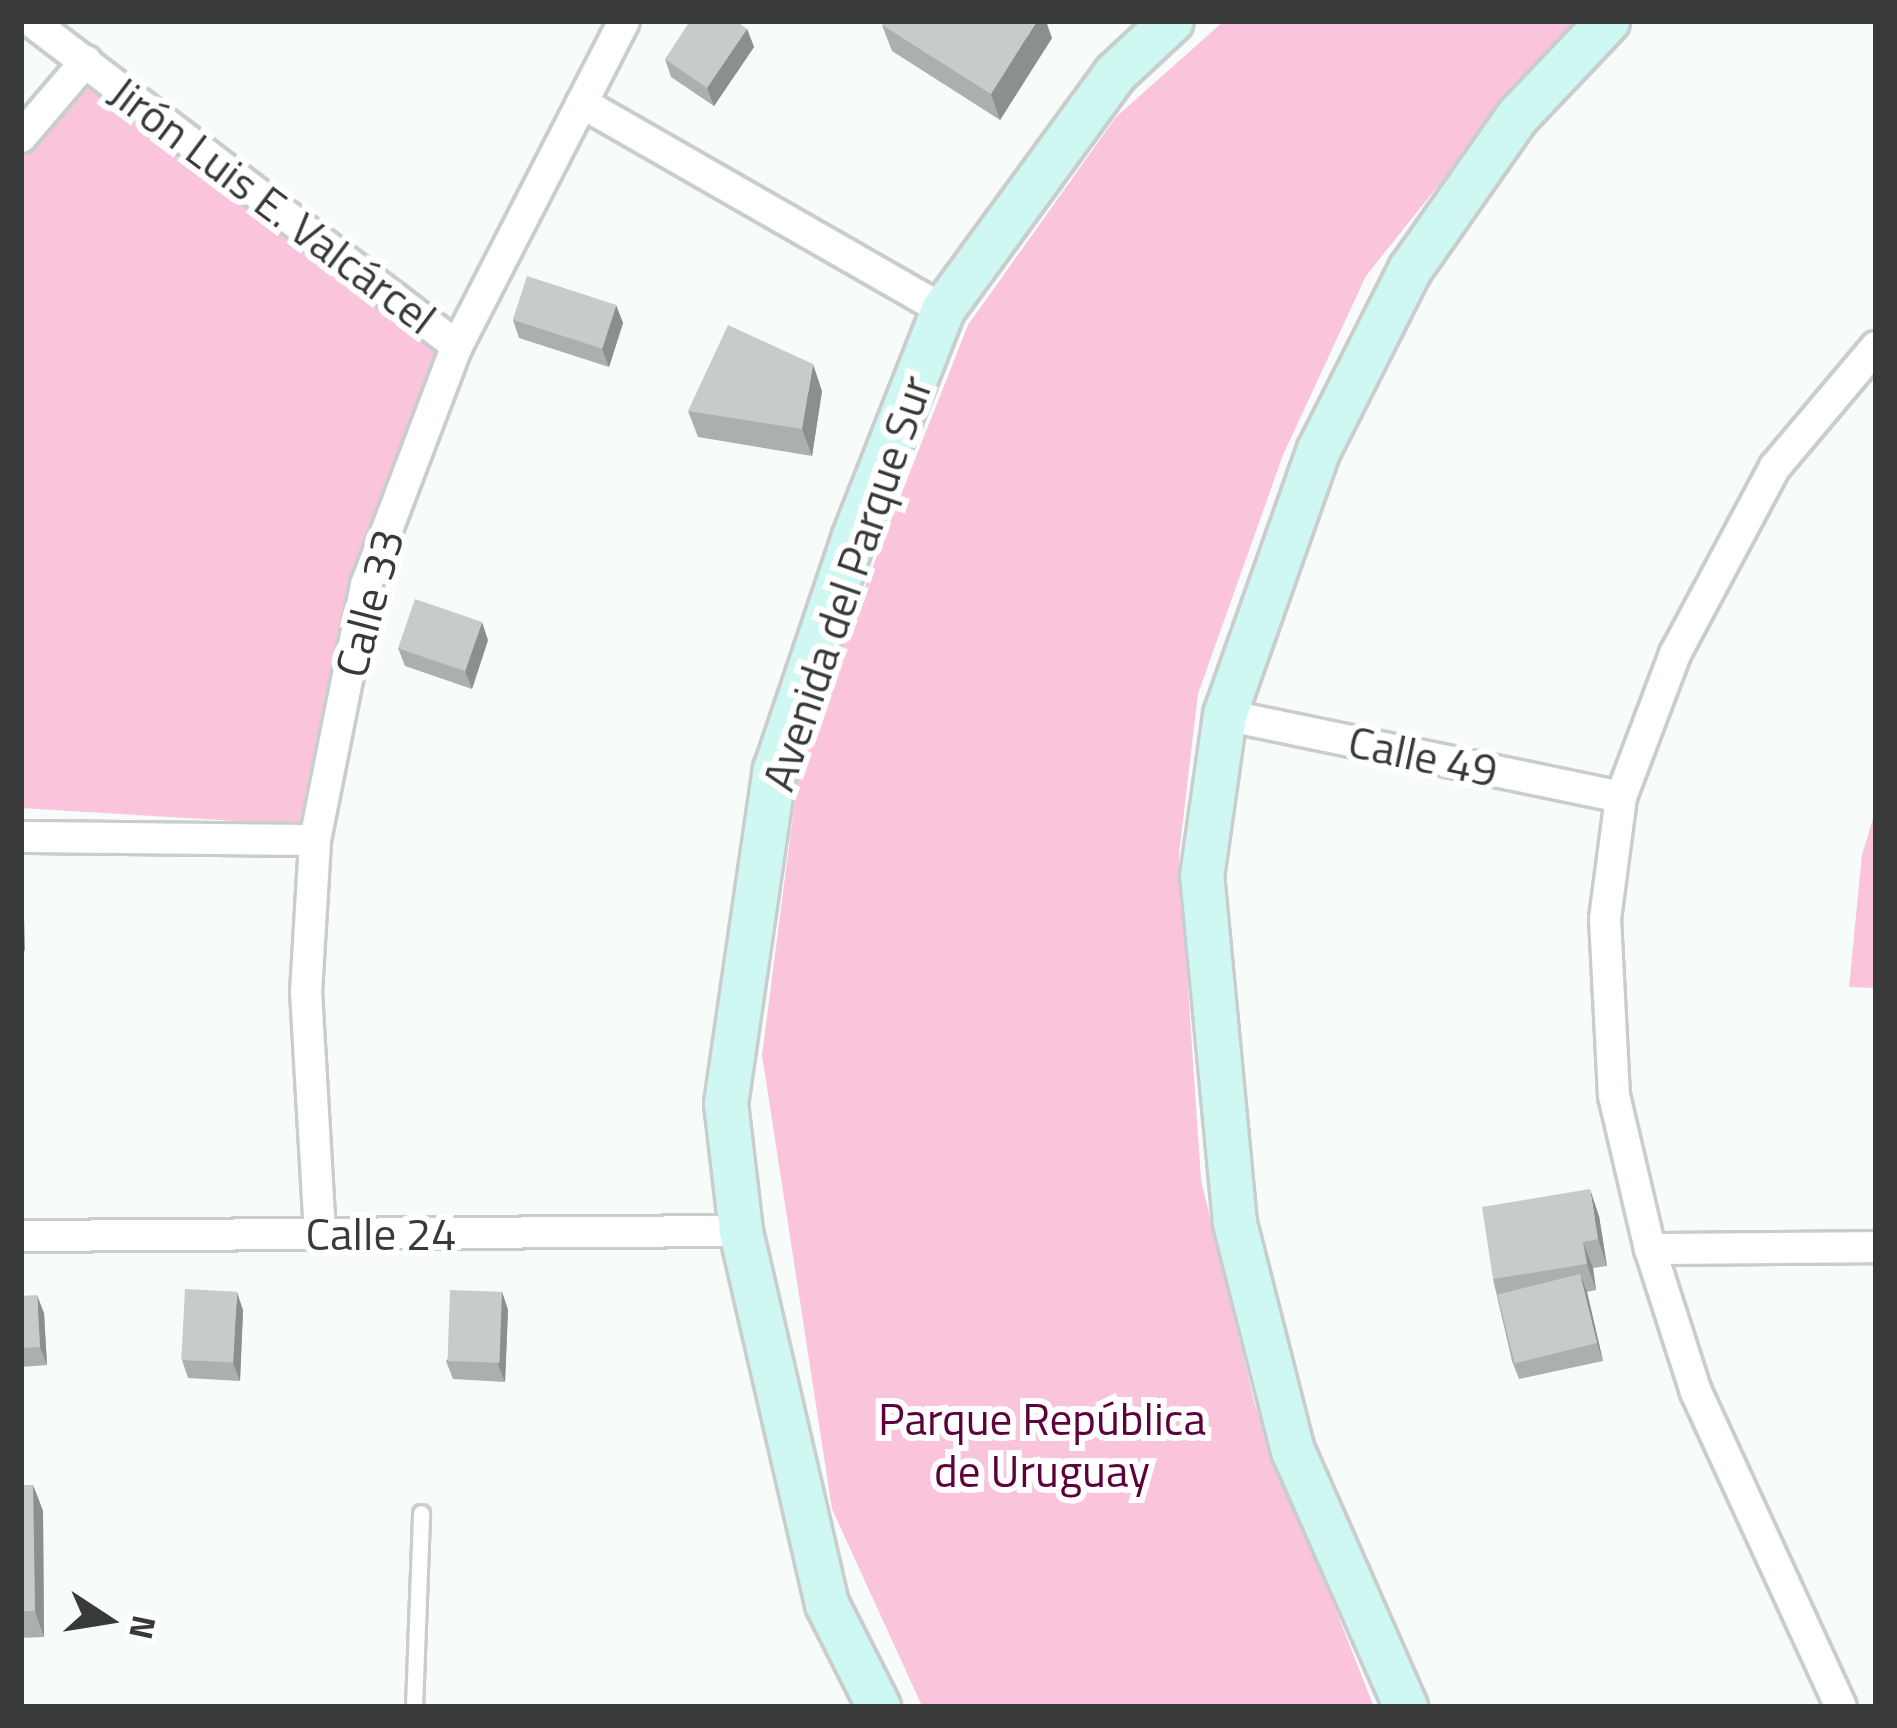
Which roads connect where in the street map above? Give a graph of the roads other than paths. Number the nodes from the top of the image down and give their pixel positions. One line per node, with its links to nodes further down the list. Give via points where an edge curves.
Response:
1 (31, 21): 5 (street, Jirón Luis E. Valcárcel)
2 (624, 21): 6 (street, Calle 33)
3 (1172, 21): 8 (main road, Avenida del Parque Sur, via 1116,74)
4 (1608, 21): 11 (main road, via 1519,116 1411,270 1319,450)
5 (86, 62): 7 (street); 9 (street, Jirón Luis E. Valcárcel)
6 (582, 103): 8 (street); 9 (street, Calle 33)
7 (21, 136)
8 (943, 310): 15 (main road, Avenida del Parque Sur, via 853,539 776,770 725,1104)
9 (457, 346): 14 (street, Calle 33, via 366,585)
10 (1876, 347): 12 (street, via 1774,466 1676,654)
11 (1226, 716): 12 (street, Calle 49); 23 (main road, via 1202,877 1235,1223 1293,1451)
12 (1622, 797): 19 (street, via 1605,919 1614,1096)
13 (21, 837): 14 (street)
14 (315, 840): 16 (street, Calle 33, via 306,993)
15 (741, 1231): 16 (street, Calle 24); 22 (main road, Avenida del Parque Sur, via 827,1604)
16 (320, 1234): 17 (street, Calle 24)
17 (21, 1236)
18 (1876, 1247): 19 (street)
19 (1650, 1249): 24 (street, via 1696,1392)
20 (421, 1513): 21 (lane)
21 (414, 1707)
22 (879, 1707)
23 (1406, 1707)
24 (1841, 1707)

